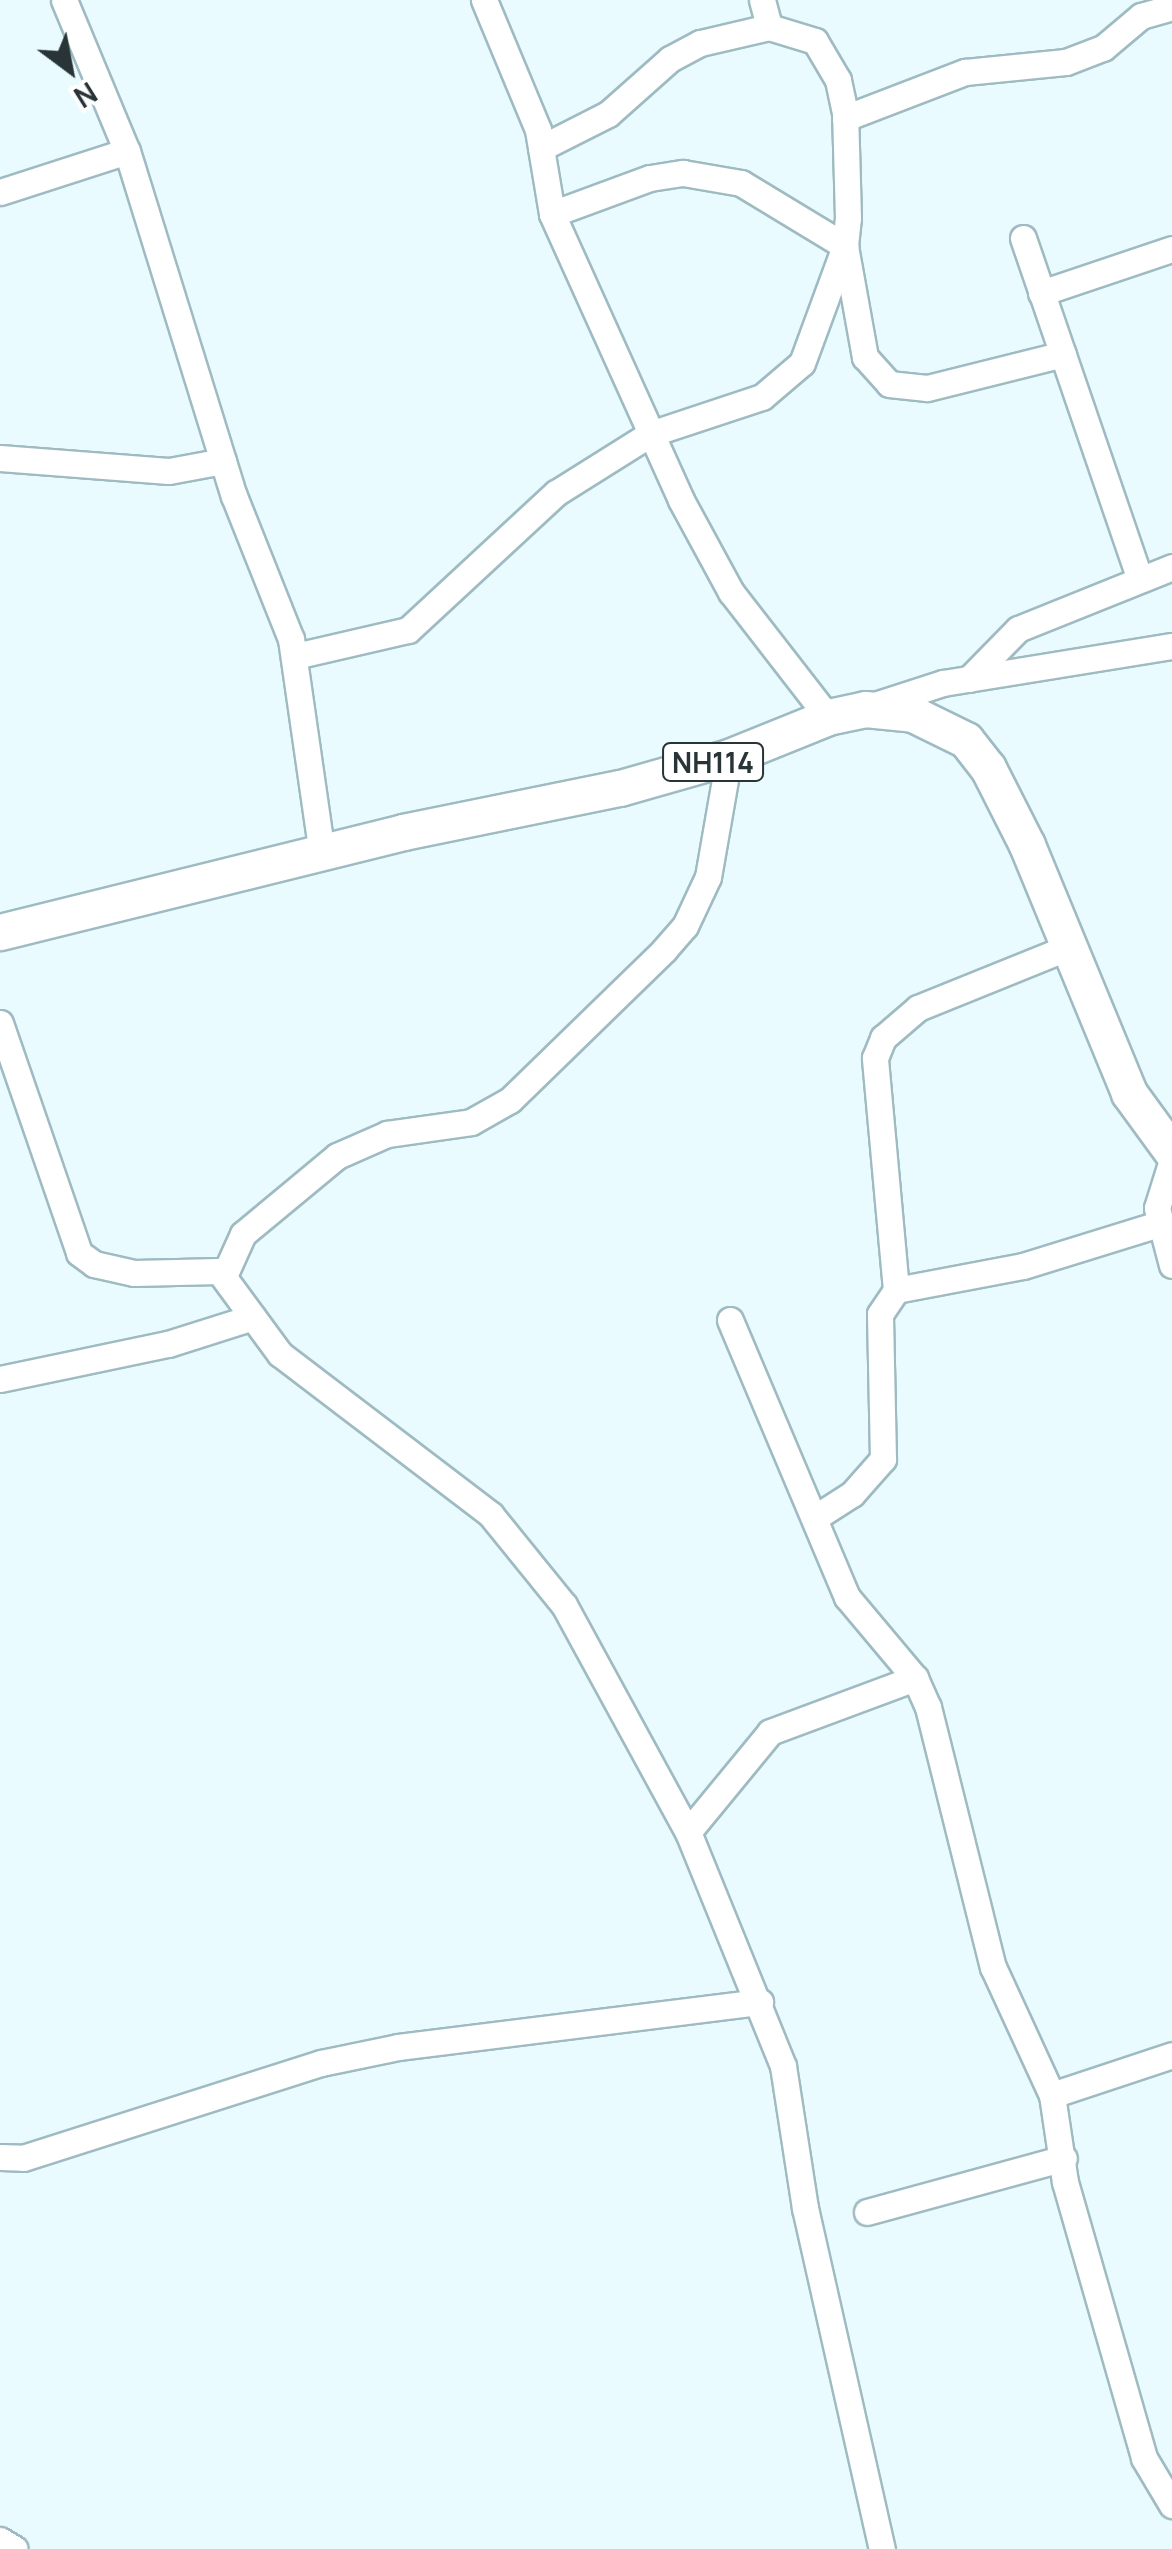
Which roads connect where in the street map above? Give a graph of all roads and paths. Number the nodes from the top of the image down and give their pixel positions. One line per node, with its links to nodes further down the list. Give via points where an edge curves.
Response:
1 (64, 0): 8 (street)
2 (484, 0): 7 (street)
3 (762, 0): 5 (street)
4 (1172, 7): 6 (street, via 1141,16 1103,48 1066,62 975,69)
5 (769, 27): 6 (street, via 815,41 838,80); 7 (street, via 700,42 670,59 608,114)
6 (844, 118): 12 (street)
7 (541, 148): 10 (street)
8 (127, 150): 9 (street); 18 (street)
9 (0, 192)
10 (552, 214): 12 (street, via 650,178 710,176 742,183); 16 (street)
11 (1023, 238): 14 (street)
12 (845, 246): 15 (street, via 864,357 889,384 926,388); 16 (street, via 793,376 762,398)
13 (1172, 249): 14 (street)
14 (1041, 293): 15 (street)
15 (1063, 354): 20 (street)
16 (650, 434): 22 (street, via 530,513 408,630); 25 (street, via 731,592)
17 (0, 458): 18 (street, via 169,471)
18 (223, 461): 22 (street)
19 (1172, 567): 20 (street)
20 (1140, 579): 23 (street, via 1018,629)
21 (1172, 646): 23 (street)
22 (295, 656): 27 (street)
23 (969, 679): 24 (street)
24 (865, 709): 25 (highway, NH114); 29 (highway, NH114, via 912,714 966,740 1011,808)
25 (828, 717): 26 (highway, NH114)
26 (729, 758): 27 (highway, NH114); 35 (street, via 708,877 685,926 664,950 510,1100 471,1122 387,1134 337,1156 242,1234)
27 (322, 853): 28 (highway, NH114)
28 (0, 932)
29 (1069, 947): 31 (highway, NH114, via 1128,1093); 36 (street, via 918,1008 883,1038 875,1058)
30 (0, 1023): 35 (street, via 79,1253 115,1270)
31 (1172, 1152)
32 (1172, 1160): 33 (street, via 1158,1190)
33 (1159, 1224): 34 (street); 36 (street, via 1023,1266)
34 (1172, 1266)
35 (224, 1276): 37 (street)
36 (896, 1290): 40 (street, via 880,1314 888,1440 883,1459 852,1494)
37 (252, 1317): 39 (street, via 168,1344); 42 (street, via 306,1377 491,1514 541,1570)
38 (730, 1320): 40 (street)
39 (0, 1378)
40 (816, 1518): 41 (street, via 847,1597)
41 (915, 1678): 42 (street, via 770,1732); 45 (street, via 941,1748 993,1967)
42 (688, 1832): 43 (street)
43 (760, 2002): 46 (street, via 398,2046 321,2063 23,2158); 52 (street, via 790,2093 806,2208)
44 (1172, 2055): 45 (street)
45 (1052, 2095): 47 (street)
46 (0, 2156)
47 (1064, 2158): 48 (street); 49 (street, via 1144,2458)
48 (867, 2212)
49 (1172, 2505)
50 (0, 2540): 51 (street)
51 (15, 2549)
52 (882, 2549)

